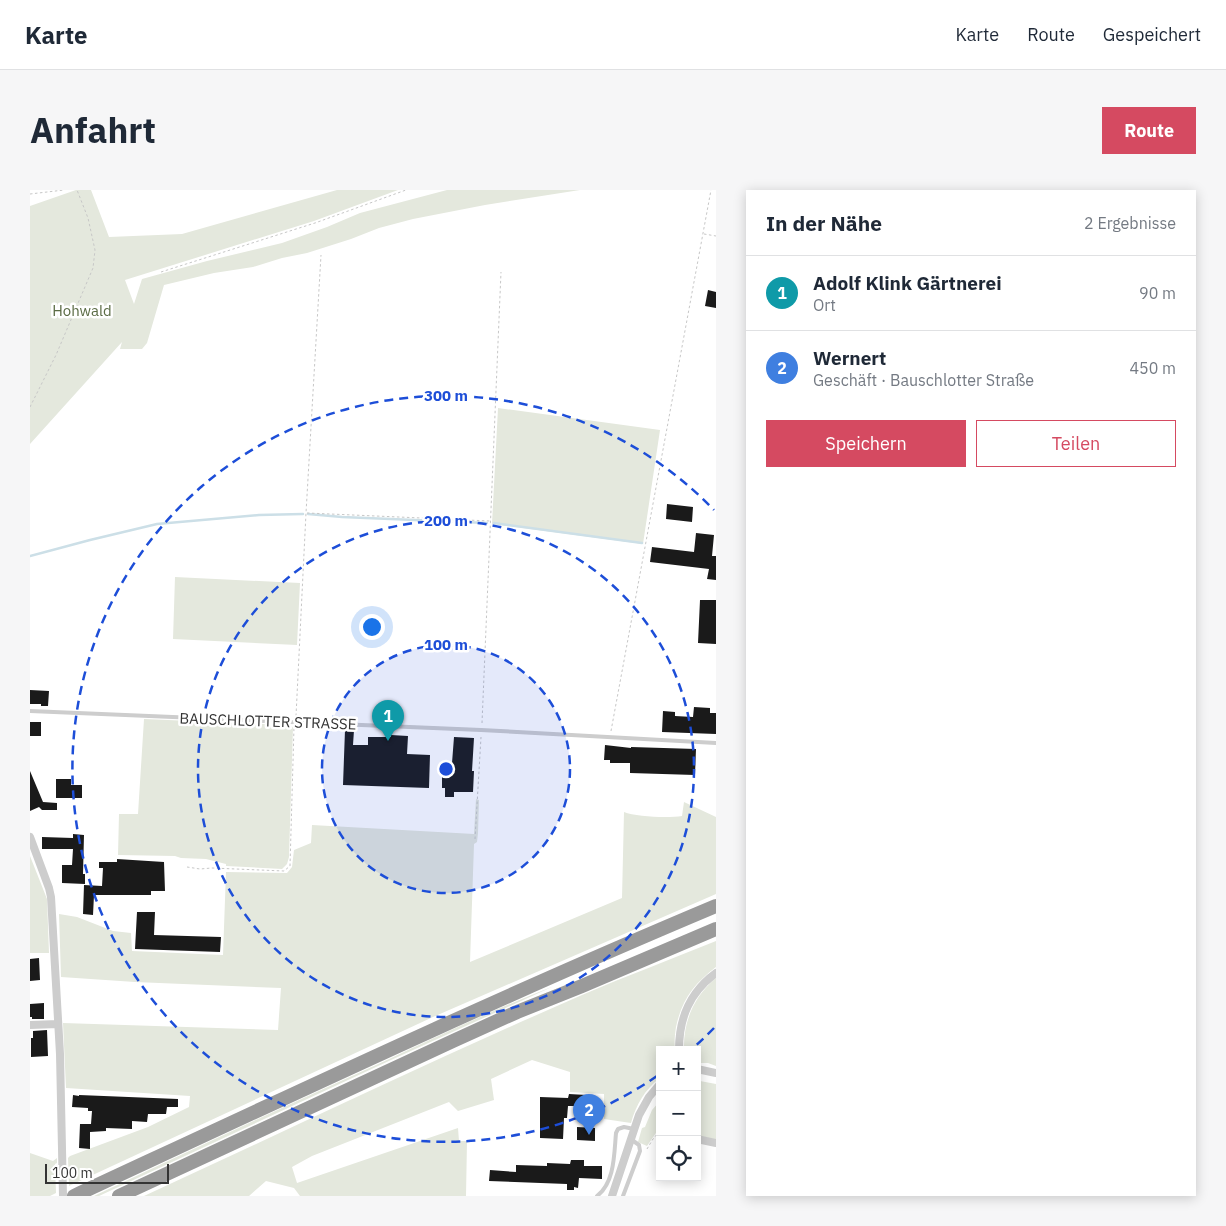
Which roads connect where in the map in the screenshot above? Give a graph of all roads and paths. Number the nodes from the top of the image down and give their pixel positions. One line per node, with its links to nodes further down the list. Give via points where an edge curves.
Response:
1 (64, 190): 5 (path)
2 (77, 190): 11 (path, via 95,250 93,268)
3 (406, 190): 9 (path)
4 (711, 190): 6 (path)
5 (30, 194)
6 (703, 233): 7 (path); 17 (path)
7 (716, 236)
8 (321, 255): 12 (path)
9 (161, 272)
10 (501, 272): 13 (path)
11 (30, 407)
12 (306, 513): 13 (path); 15 (path)
13 (490, 521): 16 (path)
14 (30, 711): 15 (lane, BAUSCHLOTTER STRASSE)
15 (294, 723): 16 (lane, BAUSCHLOTTER STRASSE); 21 (path, via 290,866 284,871)
16 (481, 730): 17 (lane, BAUSCHLOTTER STRASSE); 20 (path)
17 (610, 736): 18 (lane, BAUSCHLOTTER STRASSE)
18 (716, 742)
19 (30, 837): 25 (street, via 51,897)
20 (475, 838)
21 (187, 866)
22 (716, 906): 38 (highway, via 447,1022)
23 (716, 929): 39 (highway, via 517,1012)
24 (716, 972): 27 (street, via 692,996 681,1026)
25 (58, 1024): 26 (street); 37 (street)
26 (30, 1025)
27 (679, 1046)
28 (701, 1070): 29 (street)
29 (716, 1073)
30 (656, 1088): 31 (street, via 644,1105)
31 (634, 1129): 33 (street); 40 (lane, via 618,1129 613,1168)
32 (656, 1136): 36 (path, via 646,1150)
33 (631, 1139): 36 (lane, via 639,1145); 41 (street)
34 (701, 1139): 35 (street)
35 (716, 1143)
36 (640, 1151): 42 (lane)
37 (63, 1196)
38 (74, 1196)
39 (119, 1196)
40 (597, 1196)
41 (612, 1196)
42 (624, 1196)

